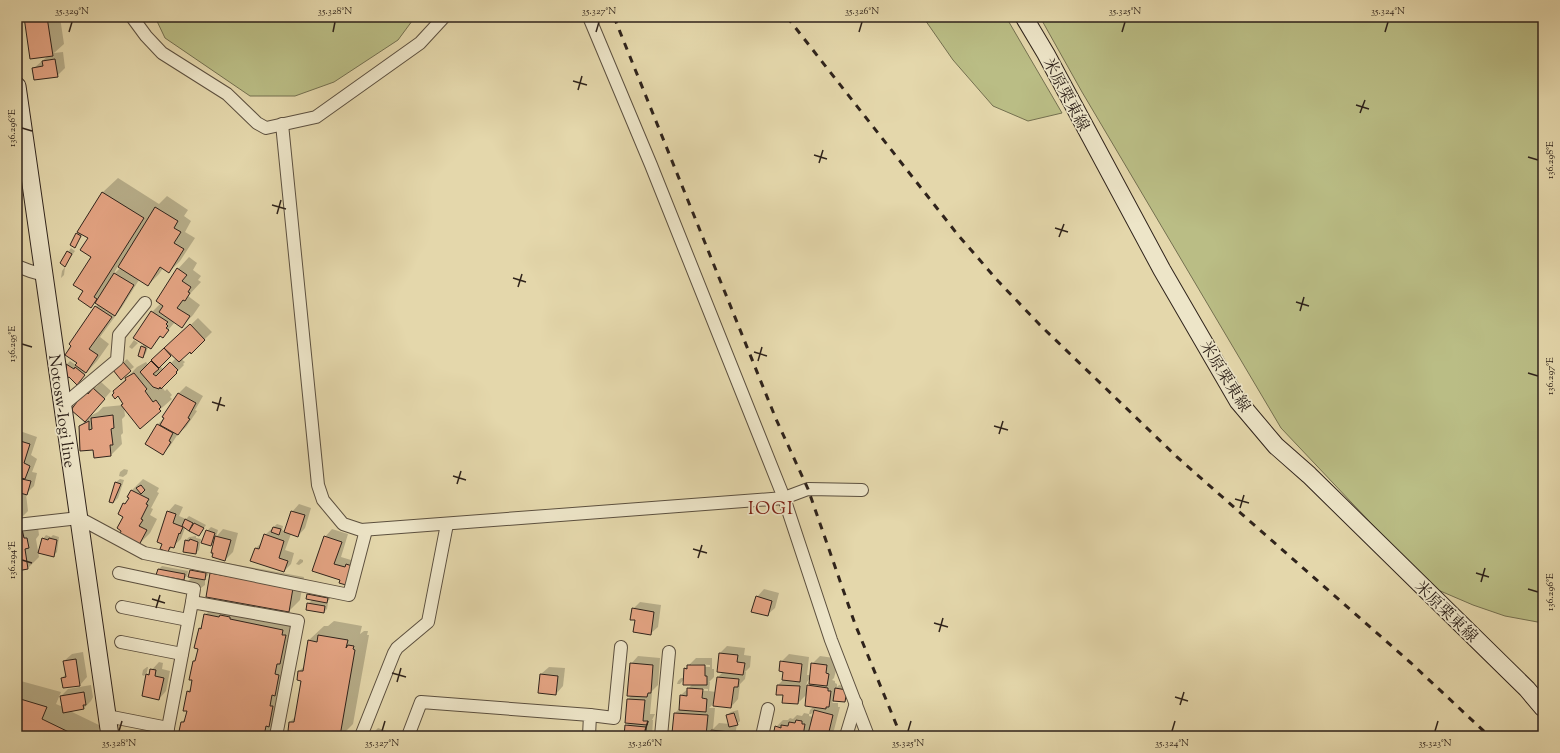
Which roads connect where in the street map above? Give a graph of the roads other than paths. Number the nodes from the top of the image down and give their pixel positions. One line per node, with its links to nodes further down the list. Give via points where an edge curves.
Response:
1 (132, 17): 6 (street, via 162,53 227,94 257,124 266,128)
2 (444, 17): 6 (street, via 420,43 316,117)
3 (589, 17): 12 (street, via 651,164)
4 (1024, 17): 26 (main road, 米原栗東線, via 1162,270 1238,401 1276,446 1309,475 1522,684)
5 (17, 86): 8 (main road, Notosw-Iogi line)
6 (282, 124): 16 (street, via 318,485 322,500 343,524)
7 (17, 266): 8 (street)
8 (44, 275): 10 (main road, Notosw-Iogi line)
9 (145, 303): 10 (street, via 118,335 116,360)
10 (62, 406): 13 (main road, Notosw-Iogi line)
11 (862, 490): 12 (street, via 808,489)
12 (784, 498): 14 (street); 25 (street, via 830,640)
13 (78, 518): 15 (street); 16 (street, via 144,552 349,595); 29 (main road, Notosw-Iogi line)
14 (447, 524): 16 (street); 33 (street, via 428,622 394,653)
15 (17, 525)
16 (366, 530)
17 (119, 573): 18 (street, via 194,589)
18 (192, 602): 20 (street); 32 (street, via 298,621)
19 (122, 607): 20 (street)
20 (188, 620): 24 (street)
21 (121, 642): 24 (street)
22 (621, 647): 28 (street, via 614,718)
23 (669, 652): 36 (street)
24 (182, 654): 30 (street)
25 (856, 703): 38 (street); 39 (street)
26 (1543, 708)
27 (768, 710): 37 (street)
28 (590, 715): 34 (street, via 421,702); 35 (street)
29 (107, 716): 30 (street); 31 (main road, Notosw-Iogi line)
30 (168, 732)
31 (110, 736)
32 (276, 736)
33 (360, 736)
34 (408, 736)
35 (589, 736)
36 (661, 736)
37 (762, 736)
38 (846, 736)
39 (868, 736)

